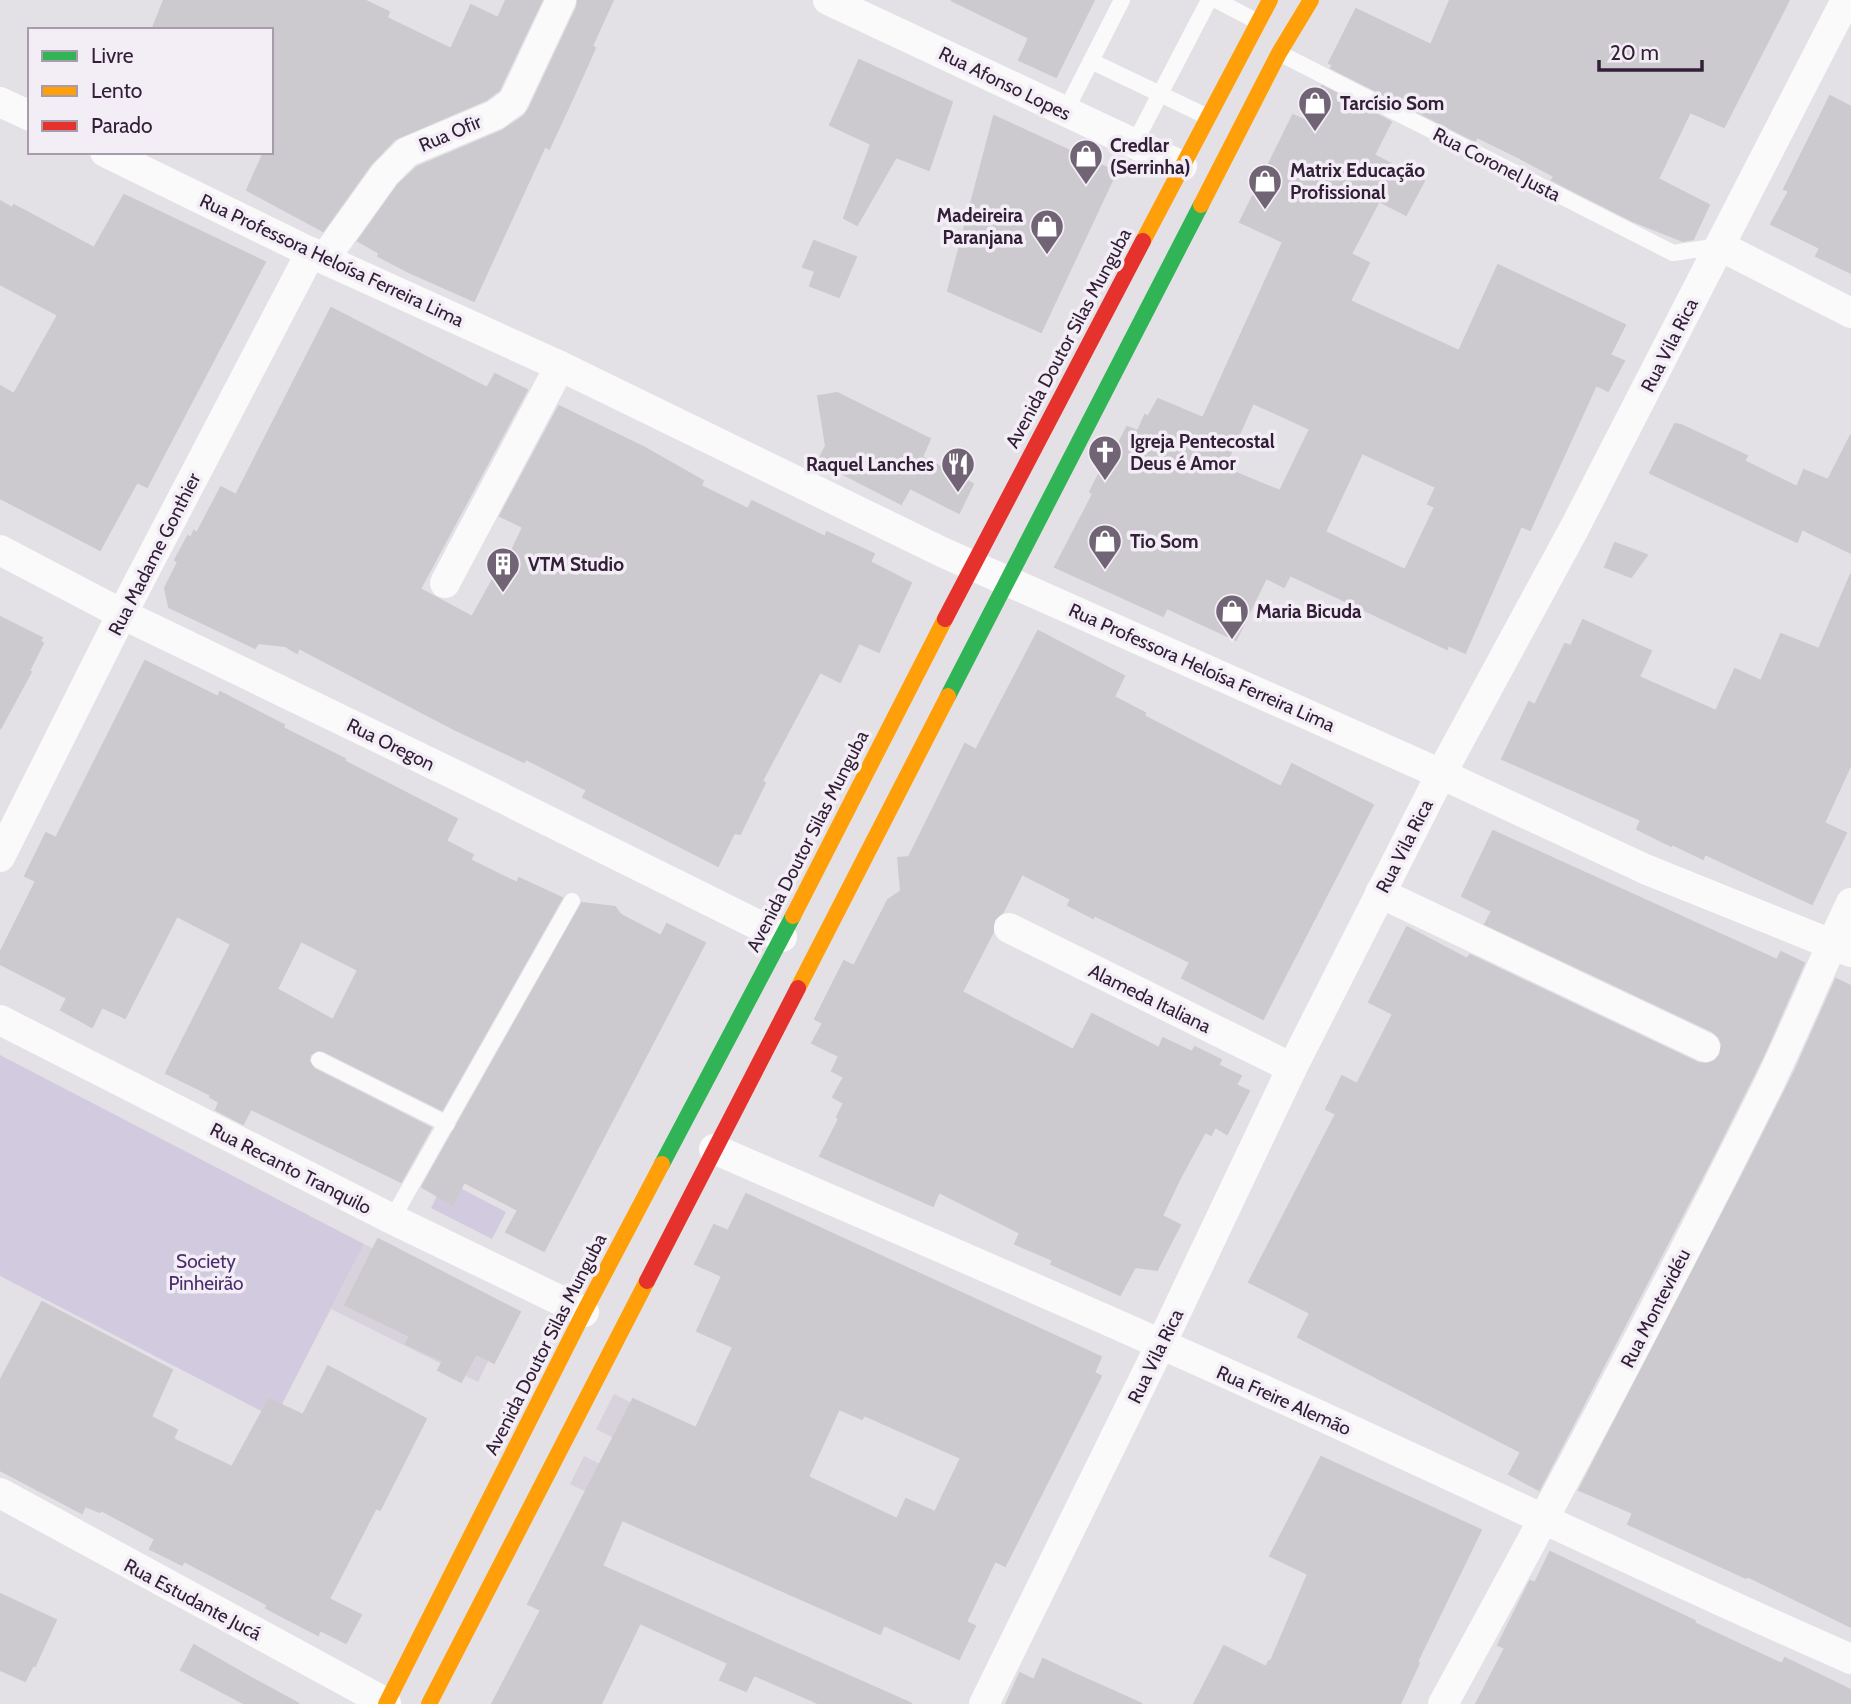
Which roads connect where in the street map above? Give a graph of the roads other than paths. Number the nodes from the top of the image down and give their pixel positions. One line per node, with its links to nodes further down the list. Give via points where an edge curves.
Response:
1 (561, 0): 21 (street, Rua Ofir, via 513,102 407,152)
2 (828, 0): 14 (street, Rua Afonso Lopes)
3 (1122, 0): 11 (lane)
4 (1209, 0): 12 (lane)
5 (1216, 0): 9 (lane)
6 (1270, 0): 9 (main road, Avenida Doutor Silas Munguba)
7 (1311, 0): 10 (main road)
8 (1846, 0): 20 (street, Rua Vila Rica)
9 (1258, 22): 16 (main road, Avenida Doutor Silas Munguba)
10 (1279, 53): 20 (lane, Rua Coronel Justa, via 1674,253); 26 (main road)
11 (1091, 61): 12 (lane); 14 (lane)
12 (1160, 95): 16 (lane); 17 (lane)
13 (0, 102): 15 (street)
14 (1065, 112): 17 (street, Rua Afonso Lopes)
15 (28, 115)
16 (1208, 117): 19 (main road, Avenida Doutor Silas Munguba)
17 (1134, 144): 19 (street, Rua Afonso Lopes)
18 (109, 154): 21 (street, Rua Professora Heloísa Ferreira Lima)
19 (1182, 166): 25 (main road, Avenida Doutor Silas Munguba)
20 (1720, 246): 22 (street); 29 (street, Rua Vila Rica)
21 (317, 256): 23 (street, Rua Professora Heloísa Ferreira Lima); 28 (street, Rua Madame Gonthier)
22 (1851, 313)
23 (561, 366): 25 (street, Rua Professora Heloísa Ferreira Lima); 27 (street)
24 (0, 550): 28 (street, Rua Oregon)
25 (973, 565): 26 (street, Rua Professora Heloísa Ferreira Lima); 35 (main road, Avenida Doutor Silas Munguba)
26 (1008, 581): 29 (street, Rua Professora Heloísa Ferreira Lima); 42 (main road)
27 (445, 583)
28 (122, 614): 30 (street, Rua Madame Gonthier); 35 (street, Rua Oregon)
29 (1441, 774): 31 (street, Rua Vila Rica); 36 (street, Rua Professora Heloísa Ferreira Lima, via 1645,869)
30 (0, 858)
31 (1380, 893): 38 (street); 40 (street, Rua Vila Rica)
32 (572, 901): 41 (lane)
33 (1851, 903): 36 (street, Rua Montevidéu)
34 (1009, 928): 40 (street, Alameda Italiana)
35 (782, 937): 44 (main road, Avenida Doutor Silas Munguba)
36 (1841, 947): 47 (street, Rua Montevidéu)
37 (0, 1020): 43 (street, Rua Recanto Tranquilo)
38 (1705, 1047)
39 (319, 1060): 41 (lane)
40 (1292, 1068): 45 (street, Rua Vila Rica)
41 (447, 1124): 43 (lane)
42 (714, 1149): 45 (street, Rua Freire Alemão); 50 (main road)
43 (392, 1219): 44 (street, Rua Recanto Tranquilo)
44 (584, 1312): 49 (main road, Avenida Doutor Silas Munguba)
45 (1161, 1344): 47 (street, Rua Freire Alemão); 51 (street, Rua Vila Rica)
46 (0, 1493): 49 (street, Rua Estudante Jucá)
47 (1544, 1520): 48 (street, Rua Freire Alemão); 52 (street, Rua Montevidéu)
48 (1851, 1659)
49 (386, 1703)
50 (429, 1704)
51 (984, 1704)
52 (1443, 1704)

